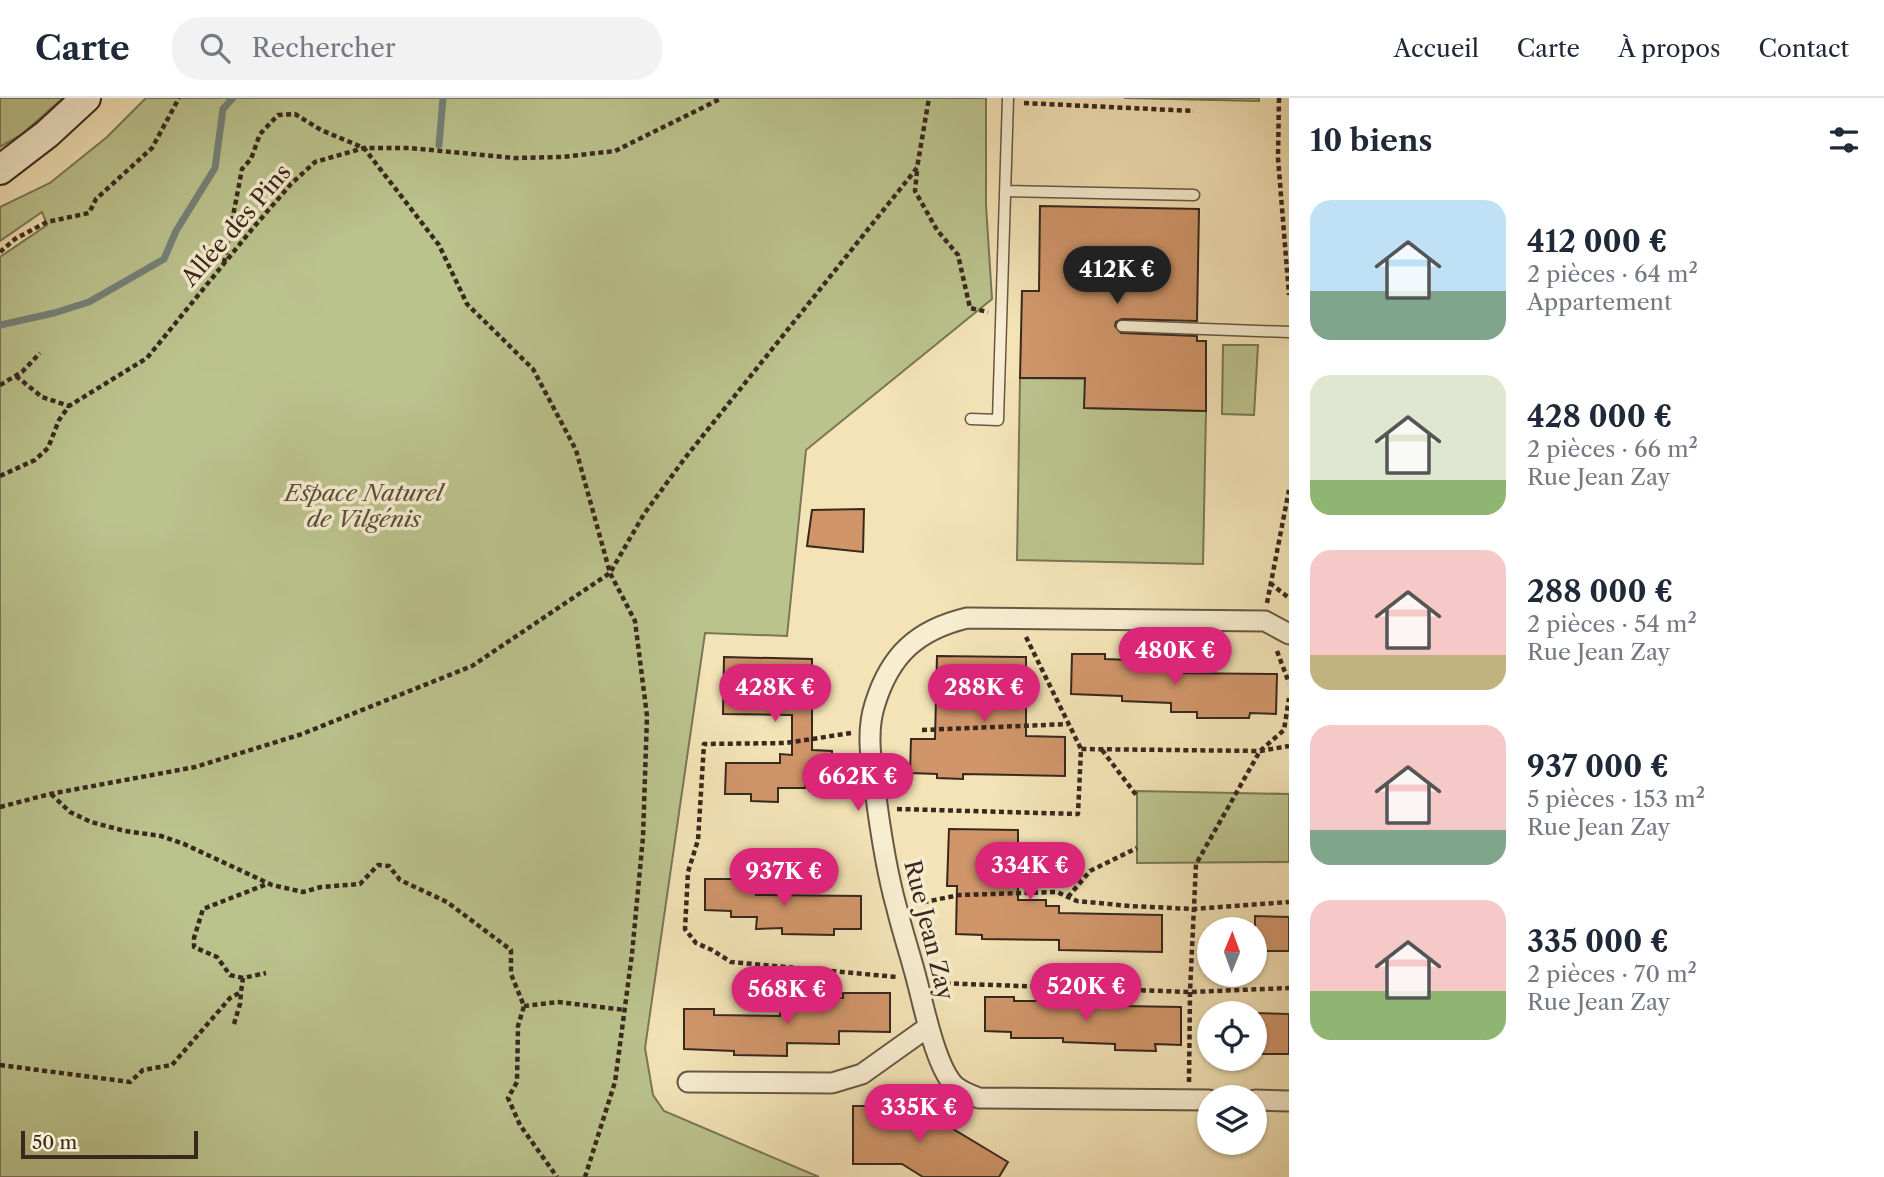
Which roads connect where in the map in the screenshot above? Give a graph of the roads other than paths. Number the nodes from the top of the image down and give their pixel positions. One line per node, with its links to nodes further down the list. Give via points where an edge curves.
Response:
1 (86, 98): 3 (main road)
2 (1008, 100): 4 (lane)
3 (0, 170)
4 (1006, 191): 5 (lane); 8 (lane, via 998,420)
5 (1194, 195)
6 (1122, 326): 7 (lane)
7 (1289, 332)
8 (971, 419)
9 (1289, 634): 10 (street, Rue Jean Zay, via 1265,621 967,618 943,624 908,645 891,667 874,705 870,753 881,840)
10 (928, 1027): 11 (street, via 862,1073 832,1083); 12 (street, Rue Jean Zay, via 947,1075 955,1086 979,1098)
11 (688, 1082)
12 (1197, 1099)
13 (1267, 1100): 14 (street)
14 (1289, 1101)

